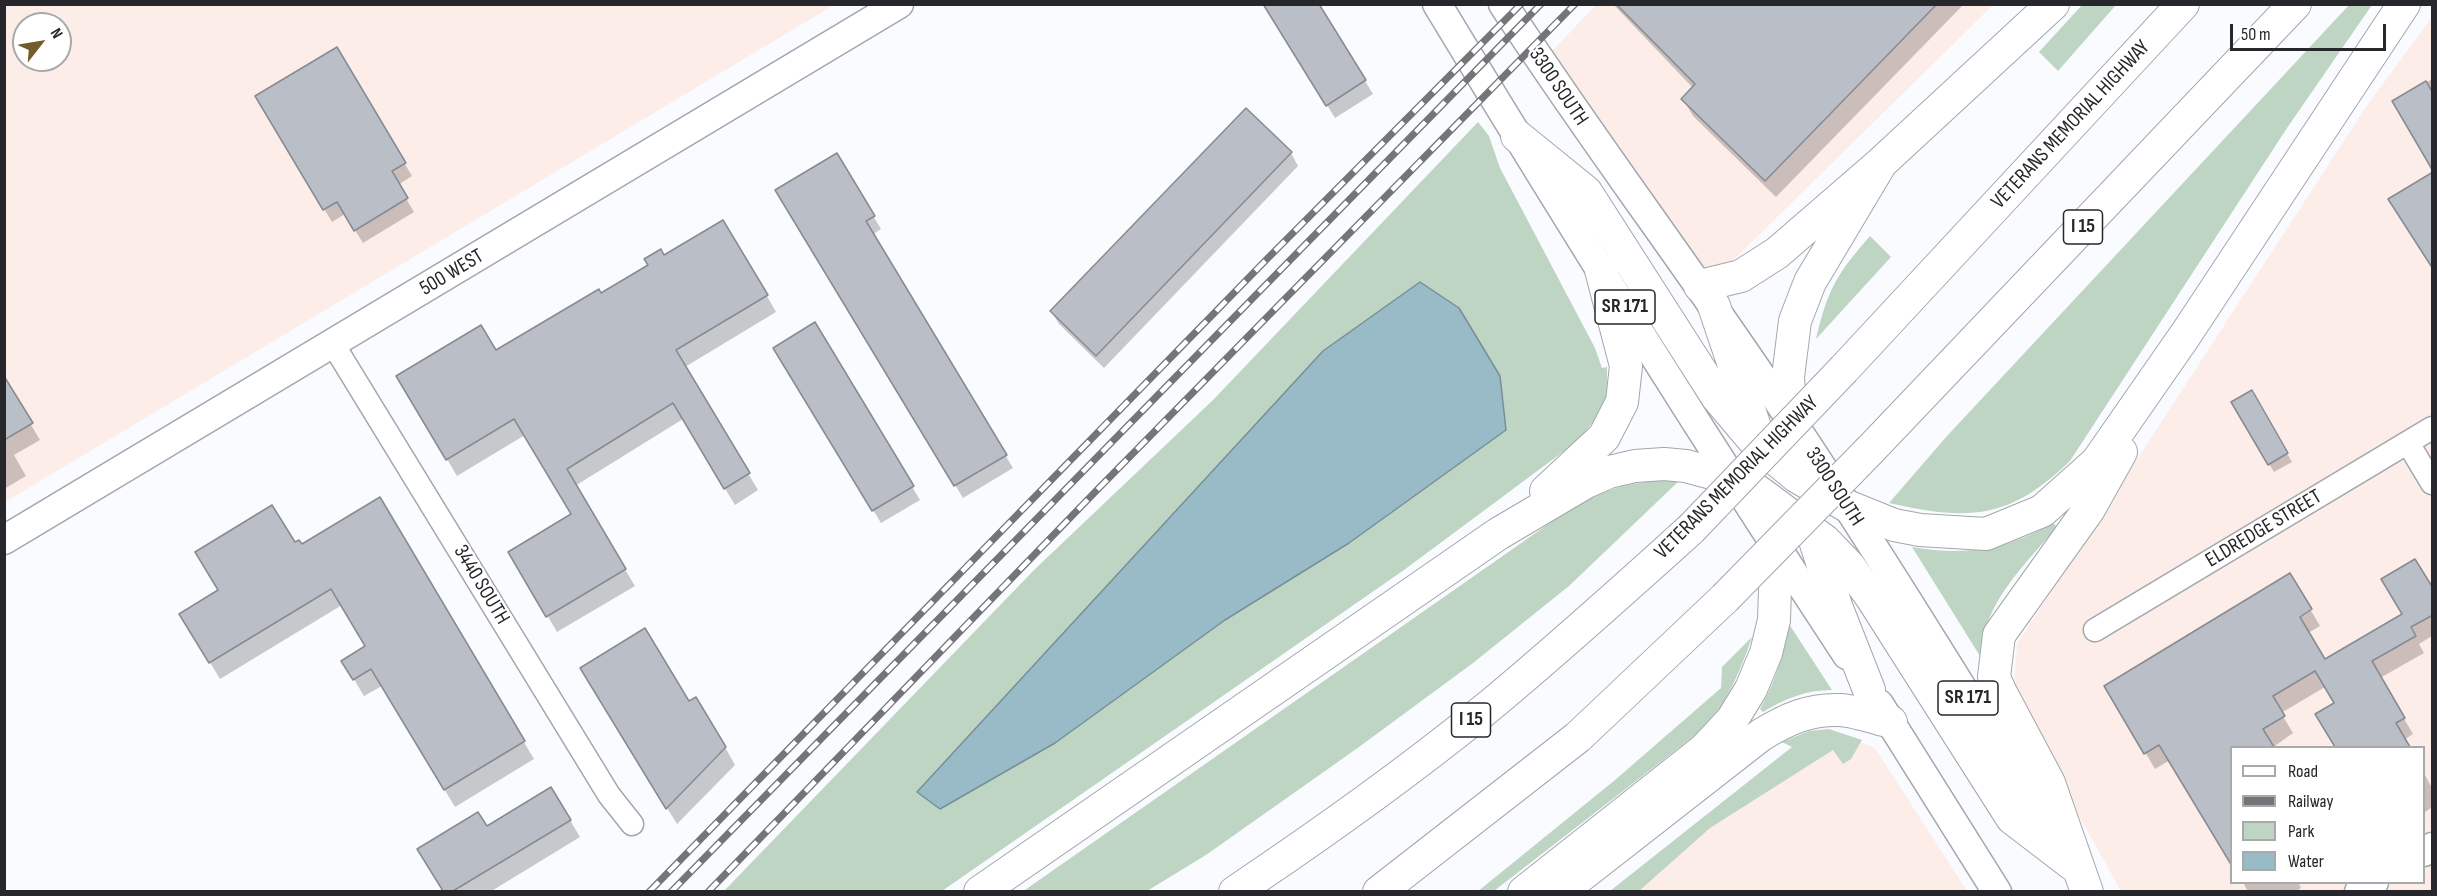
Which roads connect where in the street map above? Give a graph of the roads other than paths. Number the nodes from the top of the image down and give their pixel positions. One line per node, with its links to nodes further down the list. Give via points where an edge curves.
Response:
1 (899, 4): 13 (main road, 500 WEST)
2 (1437, 4): 8 (main road, SR 171)
3 (1503, 4): 11 (main road, 3300 SOUTH / SR 171, via 1567,102)
4 (2053, 4): 9 (highway)
5 (2183, 4): 33 (highway, VETERANS MEMORIAL HIGHWAY / I 15, bridge, via 1691,529 1482,712 1389,784)
6 (2295, 4): 34 (highway, I 15, bridge, via 1725,597 1578,737)
7 (2404, 4): 12 (highway)
8 (1516, 136): 10 (main road, SR 171); 17 (highway, via 1586,192 1718,398)
9 (1881, 163): 11 (highway, via 1777,253); 14 (highway, via 1801,303 1788,362)
10 (1601, 270): 19 (main road, SR 171); 24 (highway, via 1626,366 1622,402 1604,437)
11 (1707, 296): 14 (main road, 3300 SOUTH / SR 171); 17 (highway)
12 (2186, 334): 22 (highway, via 2097,462 2042,511 1986,534 1906,527); 38 (highway, via 2089,509 1999,634 1994,677 2049,783)
13 (333, 344): 25 (main road, 500 WEST); 30 (street, 3440 SOUTH, via 609,795)
14 (1790, 419): 18 (highway); 22 (main road, 3300 SOUTH / SR 171)
15 (2433, 428): 16 (street, ELDREDGE STREET)
16 (2408, 443): 20 (street); 27 (street, ELDREDGE STREET)
17 (1763, 450): 18 (highway); 21 (highway)
18 (1796, 476): 22 (highway); 23 (highway)
19 (1734, 479): 21 (highway); 24 (highway, via 1664,464 1609,472); 26 (main road, SR 171)
20 (2433, 483)
21 (1775, 503): 23 (highway); 26 (highway)
22 (1847, 506): 31 (main road, 3300 SOUTH / SR 171)
23 (1812, 532): 28 (highway); 31 (highway, via 1838,553 1872,598 2012,818)
24 (1498, 534): 32 (highway)
25 (4, 540)
26 (1777, 549): 28 (main road, SR 171); 35 (highway, via 1776,600 1766,653 1752,689 1732,720 1705,749)
27 (2095, 630)
28 (1869, 690): 29 (main road, SR 171)
29 (1891, 722): 36 (highway, via 1842,710 1788,718); 37 (main road, SR 171)
30 (632, 824)
31 (2072, 864): 38 (main road, 3300 SOUTH / SR 171)
32 (980, 891)
33 (1235, 891)
34 (1378, 891)
35 (1524, 891)
36 (1560, 891)
37 (1997, 891)
38 (2087, 891)

